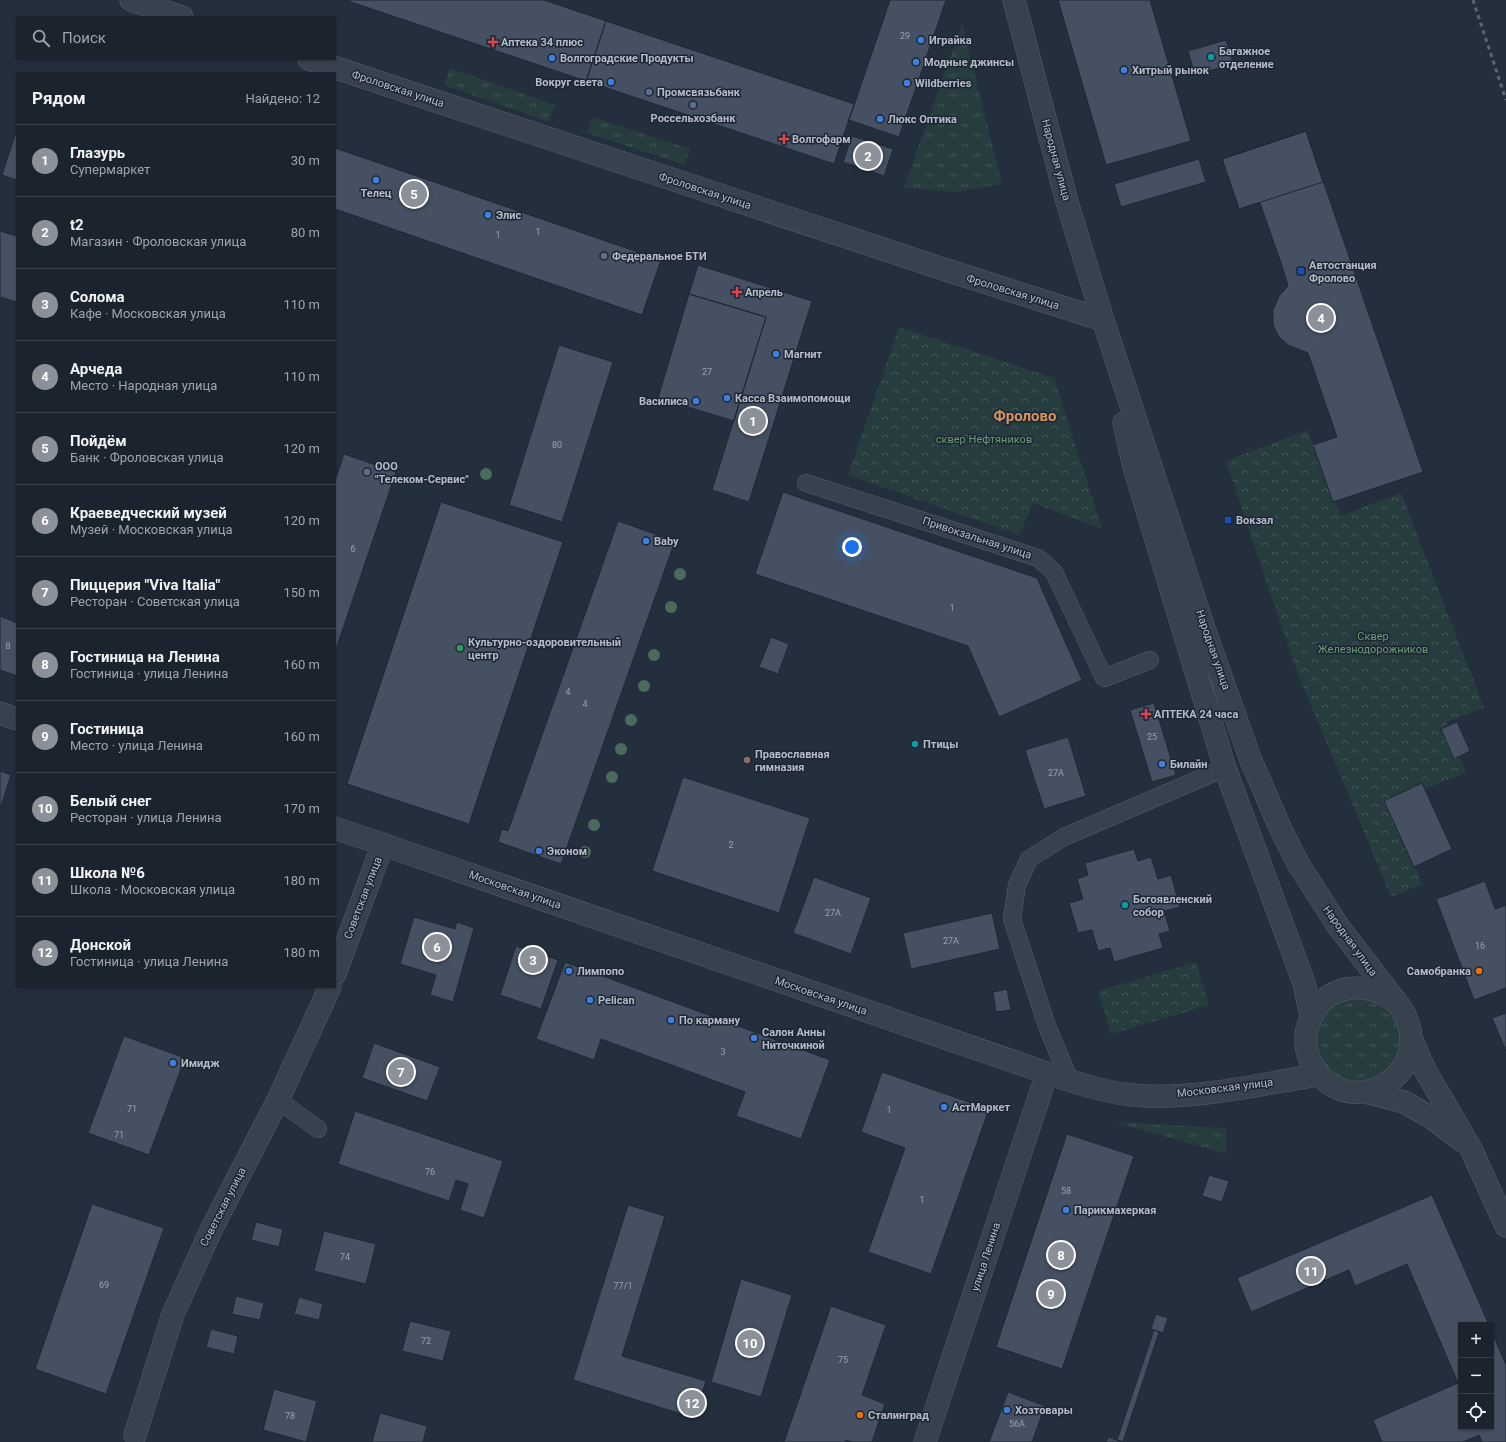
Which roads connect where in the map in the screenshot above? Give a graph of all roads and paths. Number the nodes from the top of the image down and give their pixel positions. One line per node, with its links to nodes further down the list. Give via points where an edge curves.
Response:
1 (131, 0): 3 (street)
2 (1014, 0): 5 (street, Народная улица, via 1067,202)
3 (179, 16)
4 (312, 60): 5 (street, Фроловская улица, via 919,262)
5 (1103, 320): 10 (street, Народная улица, via 1134,468); 15 (street, Народная улица, via 1206,634 1264,792 1299,865 1338,926)
6 (806, 483): 7 (lane, Привокзальная улица, via 1038,558 1054,572 1104,678)
7 (1150, 660)
8 (0, 713): 9 (street)
9 (16, 719)
10 (1226, 768): 16 (street, Народная улица, via 1304,983); 20 (lane, via 1064,837 1029,859 1017,885 1012,919 1047,1026)
11 (336, 828): 12 (street, Московская улица)
12 (383, 844): 13 (street, Советская улица); 18 (street, Московская улица)
13 (336, 971)
14 (330, 988): 22 (street, Советская улица)
15 (1393, 1000): 16 (street, via 1382,992 1370,988 1345,989 1325,999); 17 (street, via 1407,1018)
16 (1311, 1016): 19 (street, via 1306,1033 1307,1051)
17 (1412, 1040): 21 (street, via 1406,1062 1400,1072 1379,1089); 24 (street, via 1425,1070)
18 (1047, 1073): 20 (street, Московская улица); 27 (street, улица Ленина)
19 (1319, 1074): 20 (street, Московская улица, via 1188,1094 1131,1095); 21 (street, via 1328,1083 1340,1089)
20 (1070, 1081)
21 (1365, 1092): 24 (street, via 1404,1102 1432,1118)
22 (278, 1100): 23 (lane); 26 (street, Советская улица, via 212,1228 173,1314)
23 (318, 1129)
24 (1471, 1149): 25 (street)
25 (1506, 1226)
26 (135, 1435)
27 (925, 1442)

